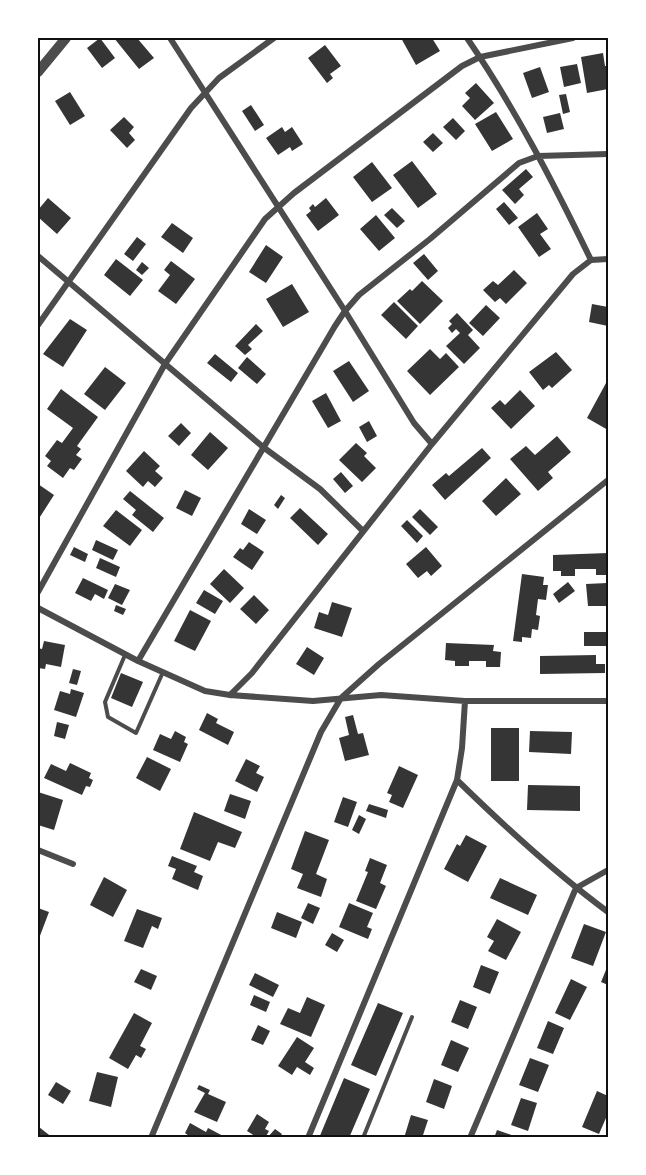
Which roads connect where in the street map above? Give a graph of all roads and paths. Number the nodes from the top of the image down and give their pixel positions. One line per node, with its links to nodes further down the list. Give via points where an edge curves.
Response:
1 (66, 38): 7 (street)
2 (170, 38): 8 (street)
3 (274, 38): 8 (street)
4 (467, 38): 6 (street)
5 (573, 38): 6 (street)
6 (480, 57): 10 (street); 11 (street, via 462,66)
7 (38, 72)
8 (204, 93): 11 (street); 15 (street)
9 (609, 154): 10 (street)
10 (538, 156): 14 (street); 16 (street, via 519,163 494,182)
11 (277, 207): 16 (street); 18 (street)
12 (38, 256): 15 (street)
13 (609, 259): 14 (street)
14 (591, 260): 19 (street, via 573,274)
15 (68, 283): 17 (street); 18 (street)
16 (345, 311): 19 (street, via 414,423); 20 (street)
17 (38, 325)
18 (165, 364): 20 (street); 23 (street)
19 (432, 444): 22 (street)
20 (263, 447): 22 (street, via 320,489); 26 (street)
21 (609, 480): 29 (street, via 379,663)
22 (363, 531): 28 (street, via 252,673)
23 (38, 592)
24 (38, 608): 25 (street)
25 (125, 655): 26 (street); 27 (lane, via 105,702 108,717 136,733)
26 (138, 661): 27 (street)
27 (163, 672): 28 (street, via 205,691)
28 (230, 695): 29 (street, via 313,701)
29 (341, 698): 30 (street, via 381,695); 39 (street, via 321,732)
30 (465, 701): 31 (street); 32 (street)
31 (609, 701)
32 (457, 780): 36 (street, via 513,835); 40 (street)
33 (38, 850): 34 (street)
34 (73, 864)
35 (609, 870): 36 (street)
36 (576, 888): 37 (street); 42 (street)
37 (609, 912)
38 (412, 1017): 41 (lane)
39 (151, 1137)
40 (308, 1137)
41 (363, 1137)
42 (470, 1137)

